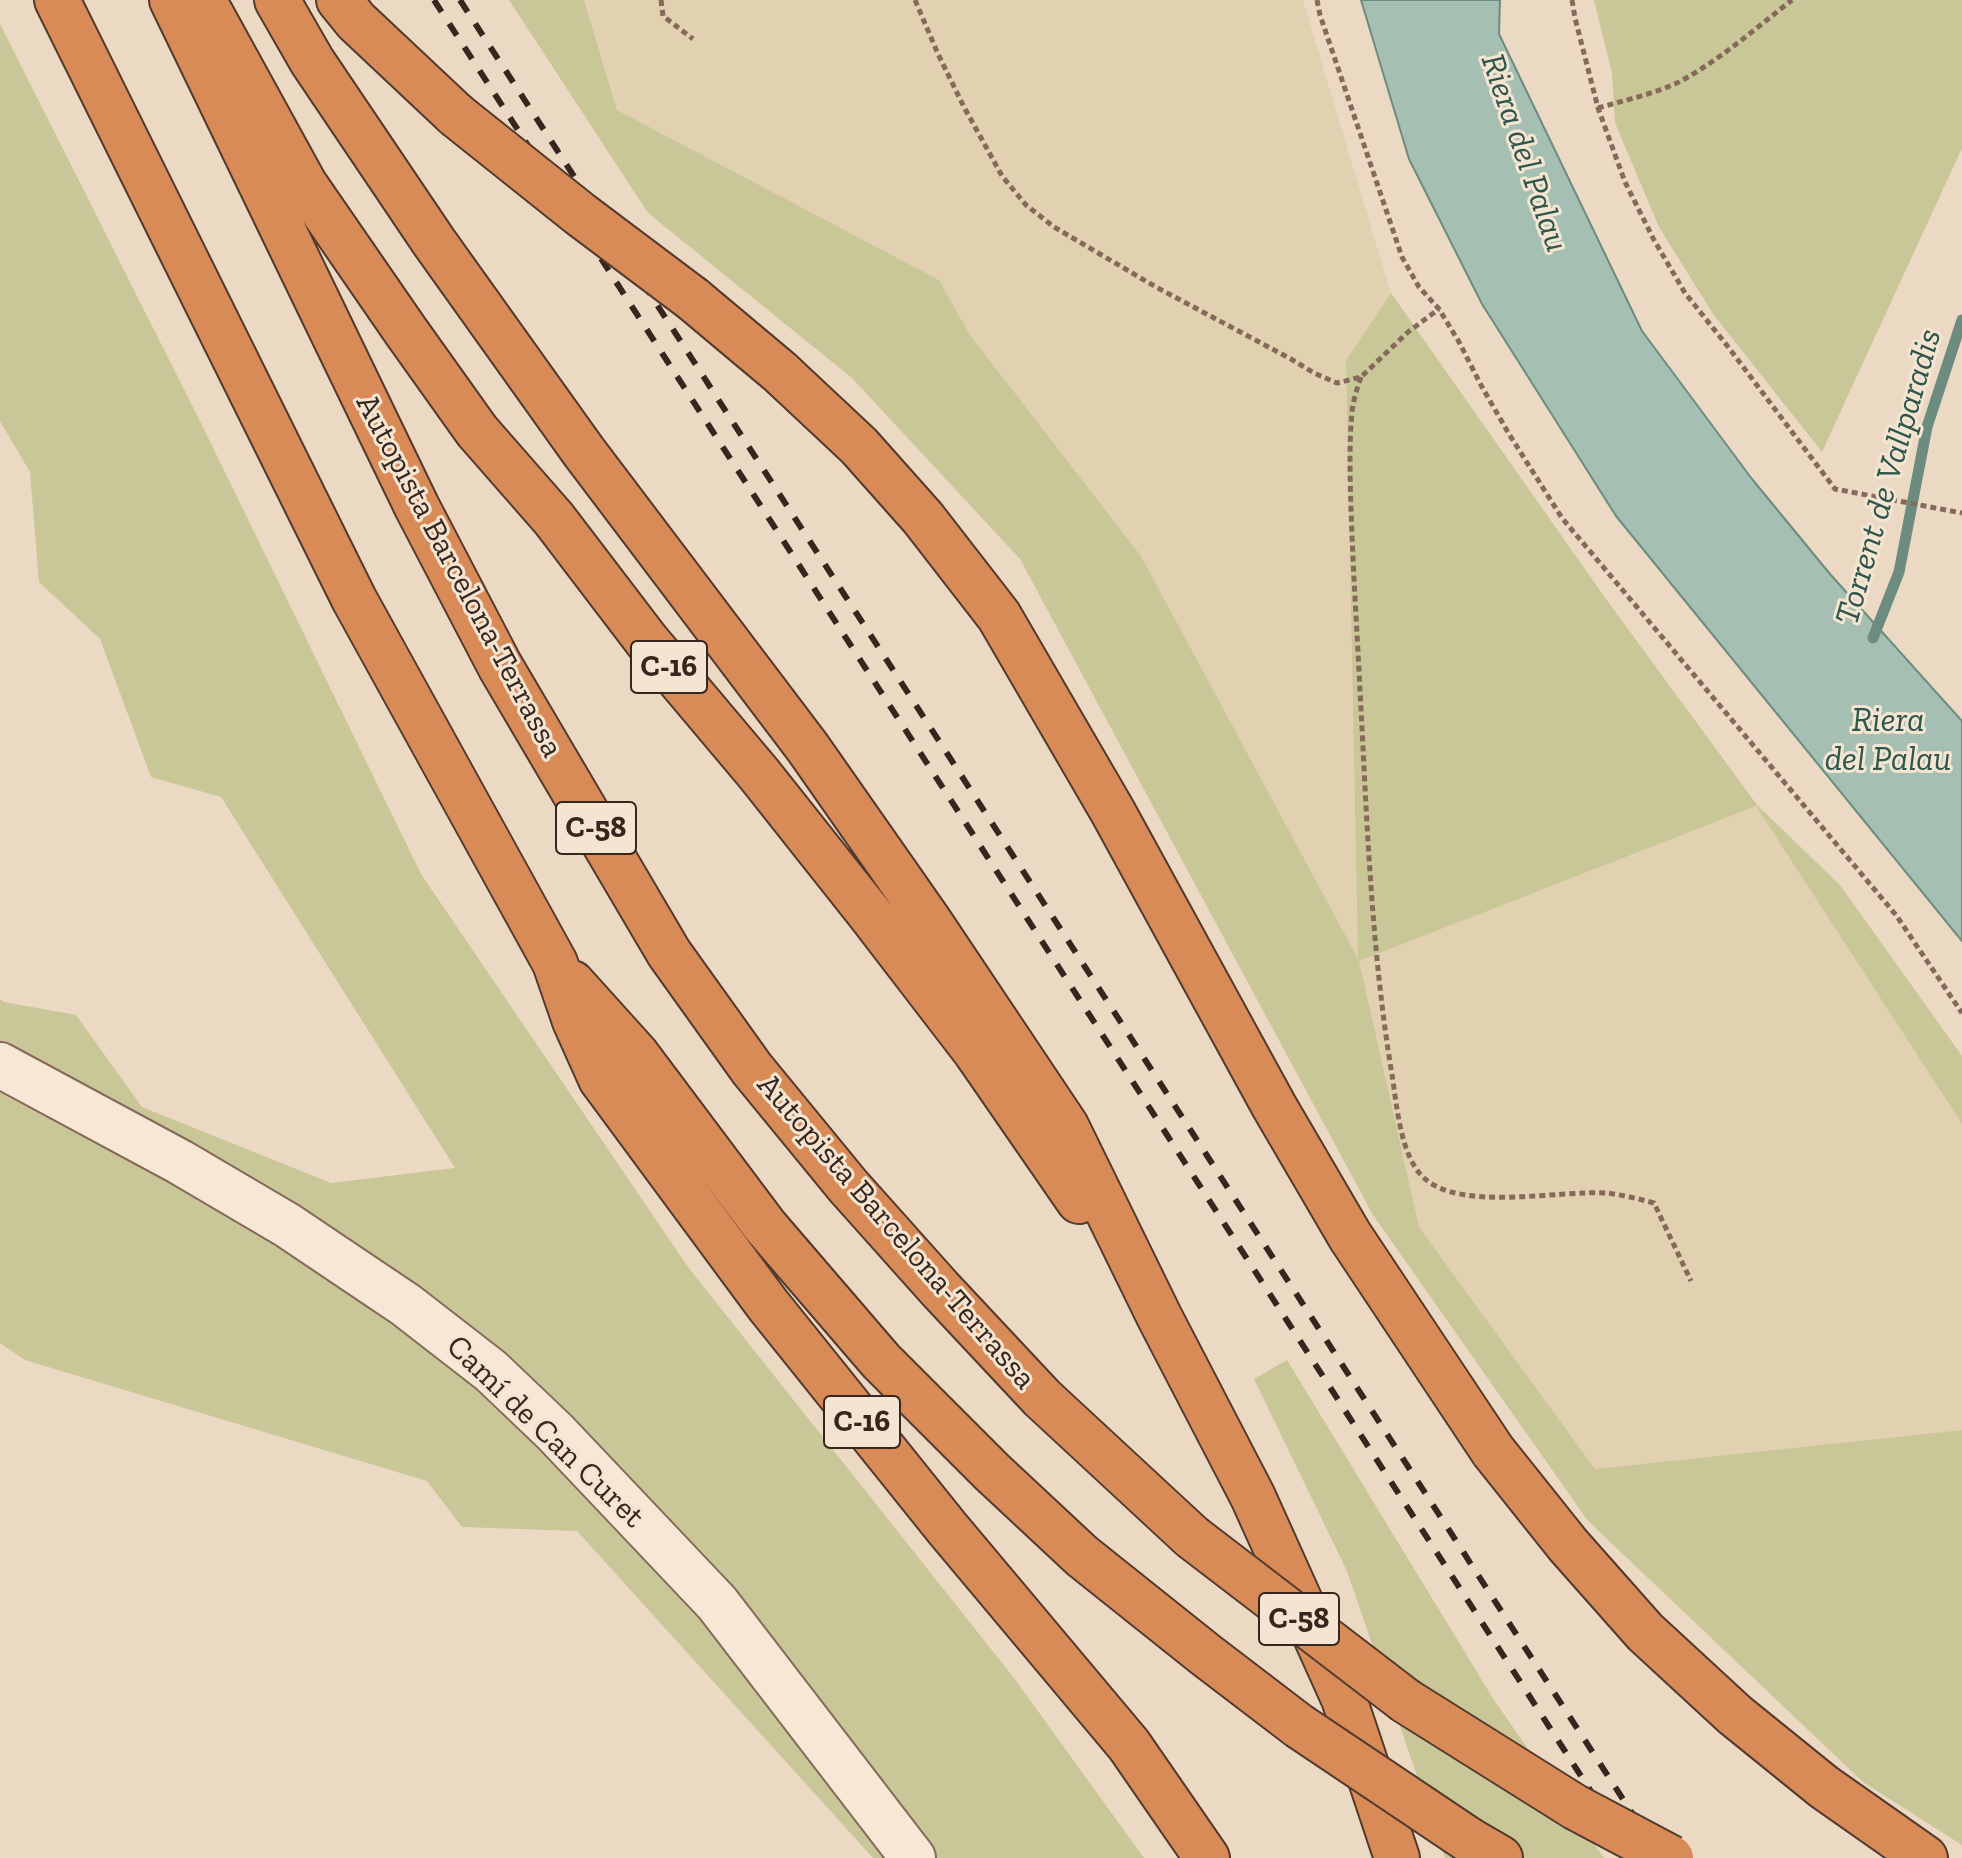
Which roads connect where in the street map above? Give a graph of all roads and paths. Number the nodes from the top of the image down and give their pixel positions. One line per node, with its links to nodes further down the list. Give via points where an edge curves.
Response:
1 (57, 0): 16 (highway, C-16, via 354,599)
2 (172, 0): 25 (highway, Autopista Barcelona-Terrassa / C-58, bridge, via 493,653 669,953 752,1069 848,1186 1042,1398 1192,1537 1406,1701 1575,1807)
3 (201, 0): 20 (highway, C-16, via 305,185 468,418 870,914 976,1052)
4 (277, 0): 20 (highway, via 434,242 584,452 808,748 1024,1062 1066,1126)
5 (339, 0): 26 (highway, bridge, via 456,115 780,372 859,446 923,518 999,616 1350,1236 1493,1451 1645,1632 1824,1787)
6 (661, 0): 11 (path, via 663,16)
7 (915, 0): 14 (path, via 964,107 1002,176 1026,205 1156,287 1314,373 1337,383)
8 (1317, 0): 13 (path, via 1402,257)
9 (1572, 0): 12 (path)
10 (1792, 0): 12 (path, via 1679,81)
11 (693, 39)
12 (1598, 108): 15 (path, via 1625,182 1685,293 1835,489)
13 (1439, 309): 14 (path); 17 (path, via 1562,518 1896,915)
14 (1361, 377): 19 (path, via 1352,409 1350,476 1371,879 1383,1020 1407,1151 1423,1177 1443,1190 1466,1195 1607,1193 1654,1203)
15 (1962, 513)
16 (555, 963): 21 (highway, C-58, bridge, via 636,1054 765,1226 881,1361 992,1472 1082,1556 1206,1655 1299,1726); 23 (highway, C-16, via 601,1079 768,1305 1129,1745)
17 (1962, 1013)
18 (0, 1065): 22 (street, Camí de Can Curet, via 287,1225 406,1305 491,1371 717,1603)
19 (1691, 1281)
20 (1160, 1318): 24 (highway, C-16, via 1253,1497 1344,1699)
21 (1484, 1849)
22 (913, 1858)
23 (1207, 1858)
24 (1397, 1858)
25 (1671, 1858)
26 (1925, 1858)

